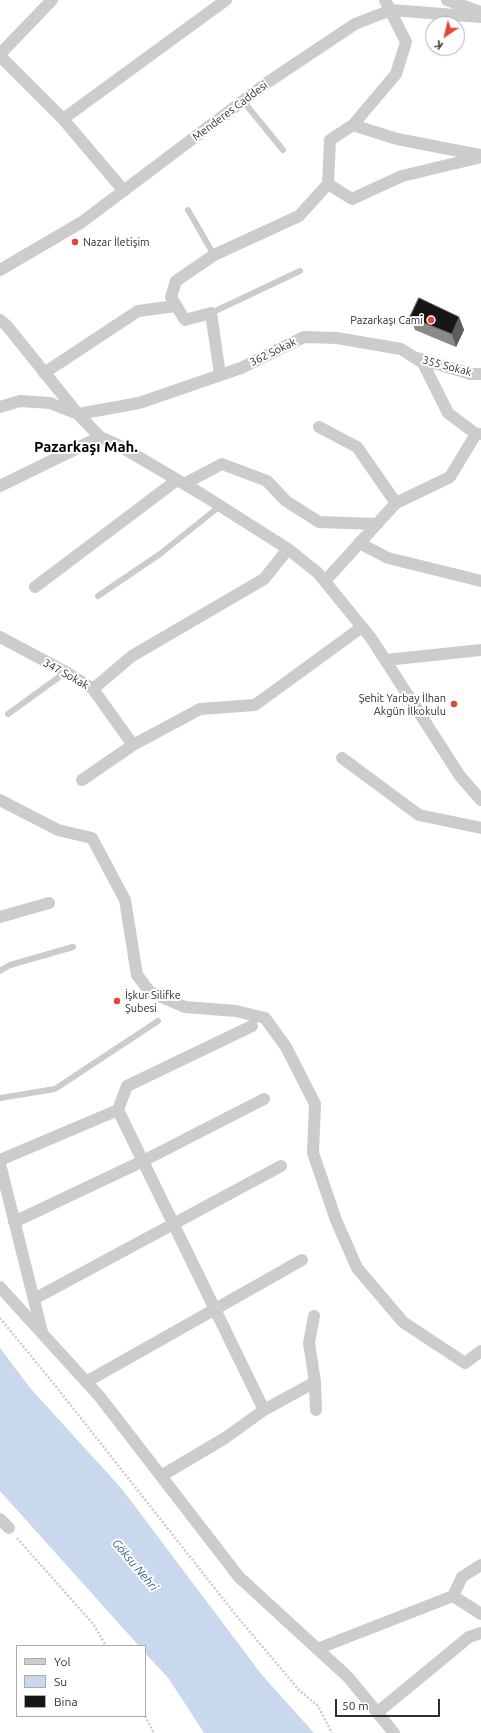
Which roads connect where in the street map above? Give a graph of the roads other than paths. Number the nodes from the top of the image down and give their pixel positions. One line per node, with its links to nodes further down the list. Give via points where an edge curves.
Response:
1 (52, 0): 7 (street)
2 (226, 0): 9 (street)
3 (447, 0): 5 (street)
4 (388, 5): 6 (street, Menderes Caddesi); 8 (street, Menderes Caddesi, via 268,82); 10 (street, via 406,42 396,74)
5 (481, 12)
6 (481, 16)
7 (0, 55): 9 (street)
8 (244, 101): 11 (lane); 14 (street, Menderes Caddesi)
9 (63, 119): 14 (street)
10 (353, 125): 12 (street, via 397,139); 13 (street, via 330,140)
11 (283, 150)
12 (481, 156): 13 (street, via 402,176 352,200)
13 (328, 184): 16 (street, via 299,216)
14 (124, 191): 17 (street, Menderes Caddesi, via 82,222)
15 (188, 210): 16 (lane)
16 (214, 255): 19 (street, via 176,281 171,297)
17 (0, 270)
18 (300, 271): 20 (lane)
19 (176, 306): 20 (street, via 185,320); 23 (street, via 138,311)
20 (211, 313): 25 (street)
21 (0, 320): 23 (street, via 8,326)
22 (413, 356): 24 (street, 355 Sokak, via 471,374); 25 (street, 362 Sokak, via 401,349 344,339 304,338 241,368); 29 (street, 362 Sokak, via 422,363 448,414)
23 (44, 373): 27 (street)
24 (481, 374)
25 (220, 375): 27 (street, 362 Sokak, via 139,403)
26 (0, 407): 27 (street, via 20,401 50,402)
27 (78, 414): 30 (street)
28 (319, 427): 33 (street, via 357,448)
29 (478, 434): 33 (street, via 450,477)
30 (100, 437): 31 (street); 32 (street)
31 (181, 482): 34 (street); 35 (street, via 222,464 267,481 286,501 319,522); 40 (street)
32 (0, 486)
33 (396, 503): 35 (street)
34 (220, 506): 37 (street); 41 (lane, via 160,554)
35 (377, 524): 36 (street)
36 (359, 543): 38 (street, via 388,558); 39 (street)
37 (288, 549): 39 (street); 47 (street, via 264,579 132,656)
38 (481, 580)
39 (325, 581): 42 (street)
40 (35, 587)
41 (98, 596)
42 (362, 627): 45 (street); 49 (street, via 255,705 200,709)
43 (0, 637): 46 (street, 347 Sokak)
44 (481, 650): 45 (street)
45 (386, 660): 53 (street, via 460,776)
46 (66, 672): 47 (street, 347 Sokak); 48 (lane)
47 (93, 689): 49 (street, 347 Sokak)
48 (8, 714)
49 (133, 745): 51 (street)
50 (342, 758): 54 (street, via 419,815)
51 (82, 780)
52 (0, 800): 76 (street, via 58,830 92,838 125,900 137,975 150,992 185,1007 236,1011 265,1018 286,1047 315,1104 312,1153 336,1220 357,1268 404,1322 465,1363)
53 (481, 800)
54 (481, 828)
55 (49, 903): 56 (street)
56 (0, 917)
57 (73, 947): 58 (lane, via 10,965)
58 (0, 971)
59 (158, 1021): 61 (lane, via 55,1088)
60 (252, 1026): 63 (street, via 127,1086)
61 (0, 1098)
62 (264, 1099): 65 (street)
63 (118, 1110): 64 (street); 65 (street)
64 (0, 1160)
65 (143, 1161): 68 (street); 69 (street)
66 (0, 1164): 68 (street)
67 (281, 1166): 69 (street)
68 (14, 1222): 72 (street)
69 (173, 1224): 72 (street); 73 (street)
70 (302, 1260): 73 (street)
71 (0, 1287): 75 (street)
72 (34, 1299): 75 (street)
73 (215, 1310): 77 (street); 79 (street)
74 (314, 1316): 78 (street, via 309,1343)
75 (42, 1334): 77 (street)
76 (481, 1351)
77 (86, 1382): 81 (street)
78 (315, 1382): 79 (street); 80 (street)
79 (264, 1410): 81 (street, via 225,1438)
80 (316, 1410)
81 (161, 1476): 88 (street, via 238,1577)
82 (0, 1519): 83 (street)
83 (9, 1528)
84 (481, 1565): 85 (street, via 462,1577)
85 (453, 1596): 86 (street); 88 (street)
86 (481, 1614)
87 (481, 1633): 89 (street, via 469,1637)
88 (317, 1649): 89 (street, via 348,1677)
89 (378, 1712): 90 (street)
90 (394, 1733)

